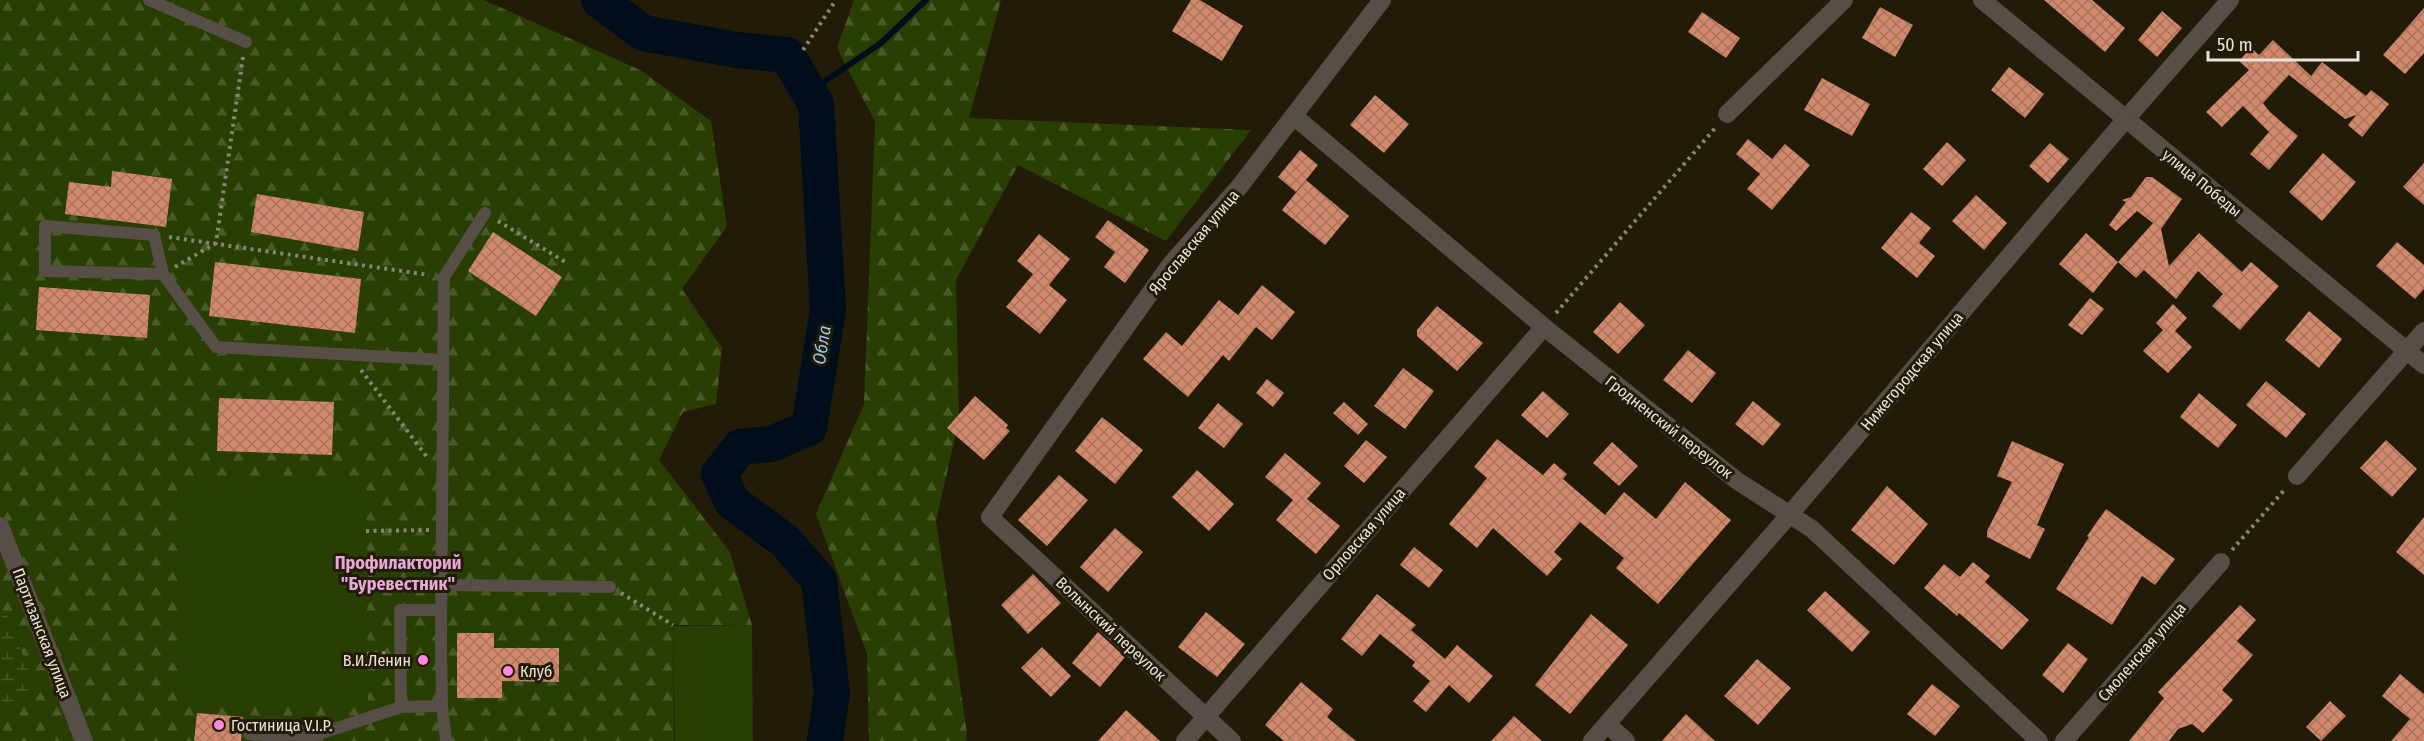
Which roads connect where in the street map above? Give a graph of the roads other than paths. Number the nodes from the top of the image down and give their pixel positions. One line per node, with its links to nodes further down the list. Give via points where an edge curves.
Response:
1 (149, 0): 6 (lane)
2 (1382, 0): 8 (street, Ярославская улица)
3 (1844, 0): 7 (street)
4 (1982, 0): 9 (street, улица Победы)
5 (2230, 0): 9 (street, Нижегородская улица)
6 (246, 42)
7 (1727, 114)
8 (1295, 117): 12 (street, Гродненский переулок); 19 (street, Ярославская улица, via 1171,264)
9 (2125, 120): 14 (street, улица Победы); 18 (street, Нижегородская улица)
10 (485, 213): 15 (lane, via 444,277)
11 (163, 274): 11 (lane, via 45,271 45,226 154,235); 15 (lane, via 216,347)
12 (1544, 327): 18 (street, Гродненский переулок, via 1736,480); 27 (street, Орловская улица)
13 (2424, 331): 14 (street)
14 (2407, 351): 16 (street, улица Победы); 17 (street)
15 (443, 360): 22 (lane)
16 (2424, 364)
17 (2297, 476)
18 (1791, 513): 28 (street, Нижегородская улица); 36 (street, Гродненский переулок)
19 (990, 517): 27 (street, Волынский переулок)
20 (0, 526): 30 (street, Партизанская улица)
21 (2221, 562): 37 (street, Смоленская улица)
22 (441, 585): 23 (lane); 24 (lane)
23 (610, 586)
24 (441, 610): 25 (lane); 26 (lane, via 400,610)
25 (441, 705): 26 (lane); 31 (lane)
26 (401, 706): 29 (lane, via 307,738)
27 (1205, 717): 32 (street, Орловская улица); 33 (street, Волынский переулок)
28 (1606, 724): 34 (street, Нижегородская улица); 35 (street)
29 (249, 734)
30 (84, 741)
31 (446, 741)
32 (1185, 741)
33 (1232, 741)
34 (1592, 741)
35 (1626, 741)
36 (2039, 741)
37 (2064, 741)

